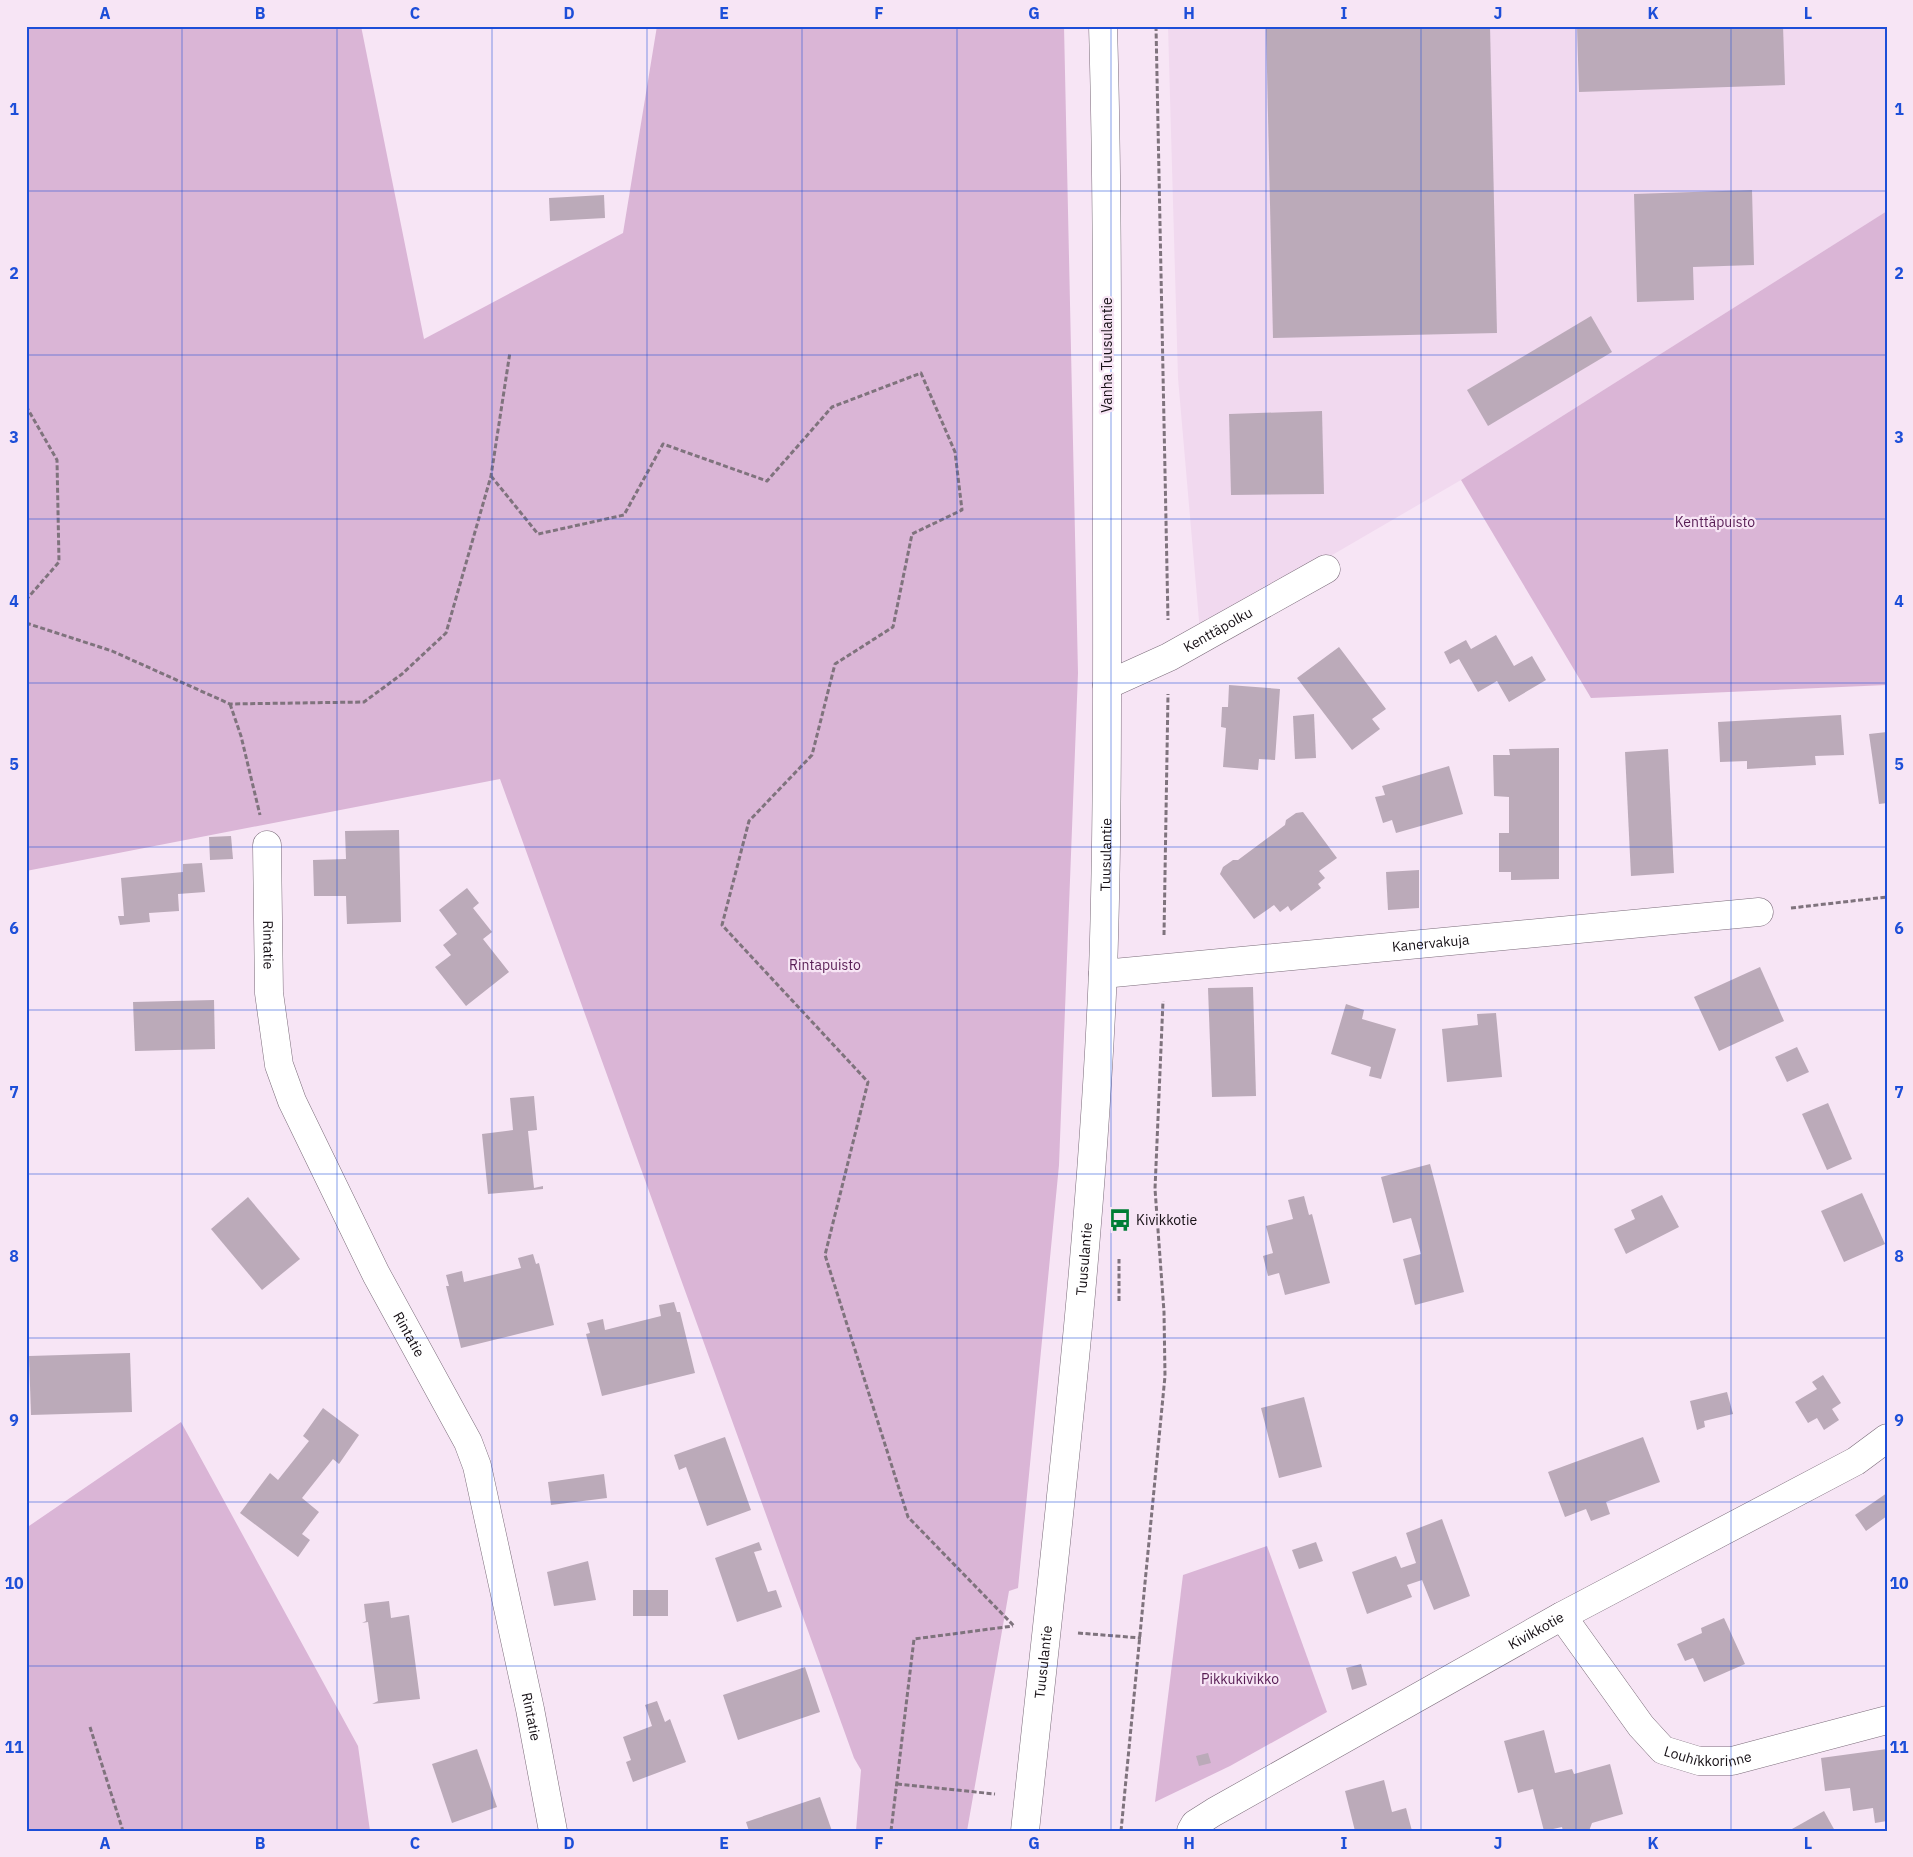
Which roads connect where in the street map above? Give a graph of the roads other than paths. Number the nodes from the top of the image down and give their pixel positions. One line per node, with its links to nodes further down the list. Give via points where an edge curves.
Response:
1 (1103, 26): 3 (street, Vanha Tuusulantie, via 1108,188)
2 (1326, 569): 3 (street, Kenttäpolku, via 1169,657)
3 (1107, 685): 6 (street, Tuusulantie)
4 (267, 845): 10 (street, Rintatie, via 269,993 280,1065 292,1101 376,1274 468,1442 477,1466)
5 (1758, 912): 6 (street, Kanervakuja)
6 (1103, 974): 11 (street, Tuusulantie, via 1081,1292)
7 (1887, 1438): 8 (street, Kivikkotie, via 1856,1461)
8 (1562, 1616): 9 (street, Louhikkorinne, via 1641,1726 1663,1750 1699,1762 1732,1761); 12 (street, Kivikkotie, via 1214,1812 1195,1824)
9 (1887, 1720)
10 (553, 1831)
11 (1026, 1831)
12 (1191, 1831)

